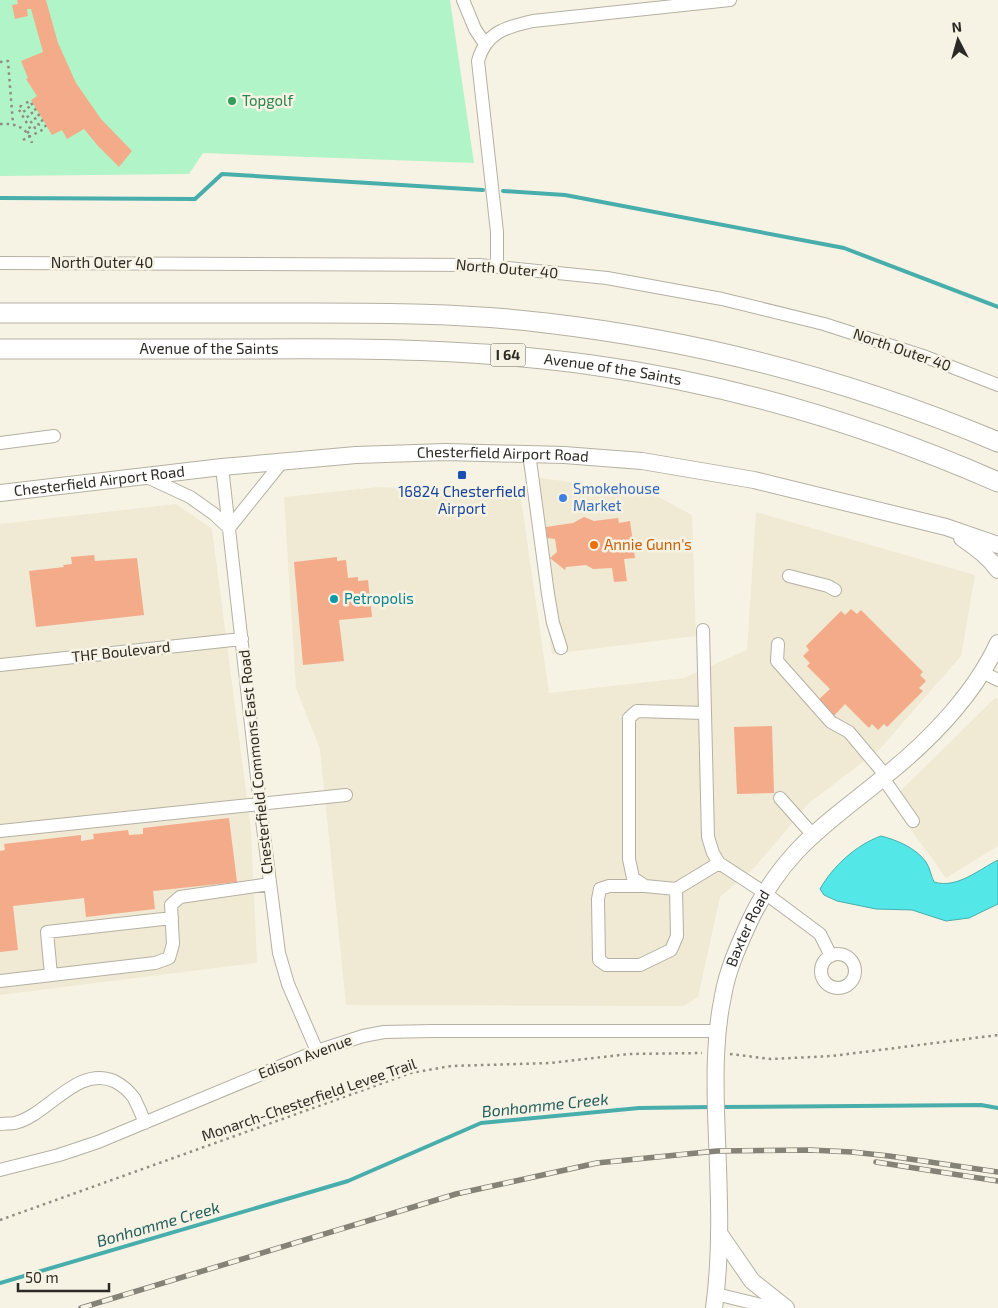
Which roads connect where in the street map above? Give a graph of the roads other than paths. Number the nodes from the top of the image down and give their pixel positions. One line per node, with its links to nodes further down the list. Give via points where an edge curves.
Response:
1 (463, 0): 4 (street)
2 (730, 0): 3 (street)
3 (662, 3): 4 (street, via 519,24 491,37)
4 (485, 44): 6 (street, via 478,61 496,224)
5 (0, 263): 6 (street, North Outer 40)
6 (497, 267): 9 (street, North Outer 40, via 607,278 722,299 833,327 926,357)
7 (0, 313): 11 (highway, via 382,313 544,322 679,343 801,373 897,403)
8 (0, 349): 17 (highway, Avenue of the Saints / I 64, via 412,349 592,365 680,380 813,414 898,442)
9 (998, 385)
10 (54, 436): 12 (street)
11 (998, 442)
12 (0, 443)
13 (529, 454): 14 (main road, Chesterfield Airport Road, via 389,453); 19 (main road, Chesterfield Airport Road, via 642,462 736,477); 29 (street, via 548,594)
14 (282, 462): 15 (main road, Chesterfield Airport Road); 20 (street)
15 (222, 467): 16 (main road, Chesterfield Airport Road); 20 (street, Chesterfield Commons East Road)
16 (147, 477): 18 (main road, Chesterfield Airport Road); 20 (street, via 190,497)
17 (998, 482)
18 (0, 493)
19 (946, 527): 21 (main road, Chesterfield Airport Road); 22 (main road, via 982,552)
20 (229, 528): 26 (street, Chesterfield Commons East Road)
21 (998, 546)
22 (998, 570)
23 (789, 576): 24 (street)
24 (835, 590)
25 (703, 630): 33 (street)
26 (242, 638): 30 (street, THF Boulevard); 37 (street, Chesterfield Commons East Road)
27 (998, 643): 31 (main road, Baxter Road)
28 (778, 644): 34 (street, via 777,661 782,668 830,722 850,732)
29 (561, 648)
30 (0, 664)
31 (982, 672): 32 (street); 34 (main road, Baxter Road, via 944,722)
32 (998, 680)
33 (704, 713): 41 (street, via 708,837); 43 (street, via 637,711 629,718 629,859 634,878)
34 (884, 777): 38 (street); 40 (main road, Baxter Road)
35 (346, 795): 37 (street)
36 (780, 798): 40 (street)
37 (260, 804): 39 (street); 42 (street, Chesterfield Commons East Road)
38 (913, 821)
39 (0, 831)
40 (814, 835): 45 (main road, Baxter Road, via 795,853)
41 (719, 863): 44 (street); 45 (street)
42 (270, 884): 46 (street, via 180,897 171,906); 51 (street, Chesterfield Commons East Road, via 279,954 288,984)
43 (644, 886): 44 (street); 44 (street, via 600,889 599,960 606,965 640,966 671,950 677,936)
44 (676, 889)
45 (765, 893): 47 (street, via 820,934); 50 (main road, Baxter Road, via 730,968)
46 (172, 918): 48 (street, via 173,944 169,958 155,963); 48 (street, via 47,932)
47 (832, 956)
48 (51, 975): 49 (street)
49 (0, 981)
50 (717, 1031): 51 (street, Edison Avenue, via 384,1032); 55 (main road, Baxter Road)
51 (317, 1051): 52 (street, Edison Avenue)
52 (145, 1123): 53 (street, via 134,1098 122,1084 107,1078 90,1079 73,1086 16,1123); 54 (street, Edison Avenue, via 59,1155)
53 (0, 1124)
54 (0, 1170)
55 (719, 1233): 56 (main road, Baxter Road); 58 (main road, via 752,1281)
56 (715, 1301): 57 (street)
57 (773, 1308)
58 (786, 1308)

